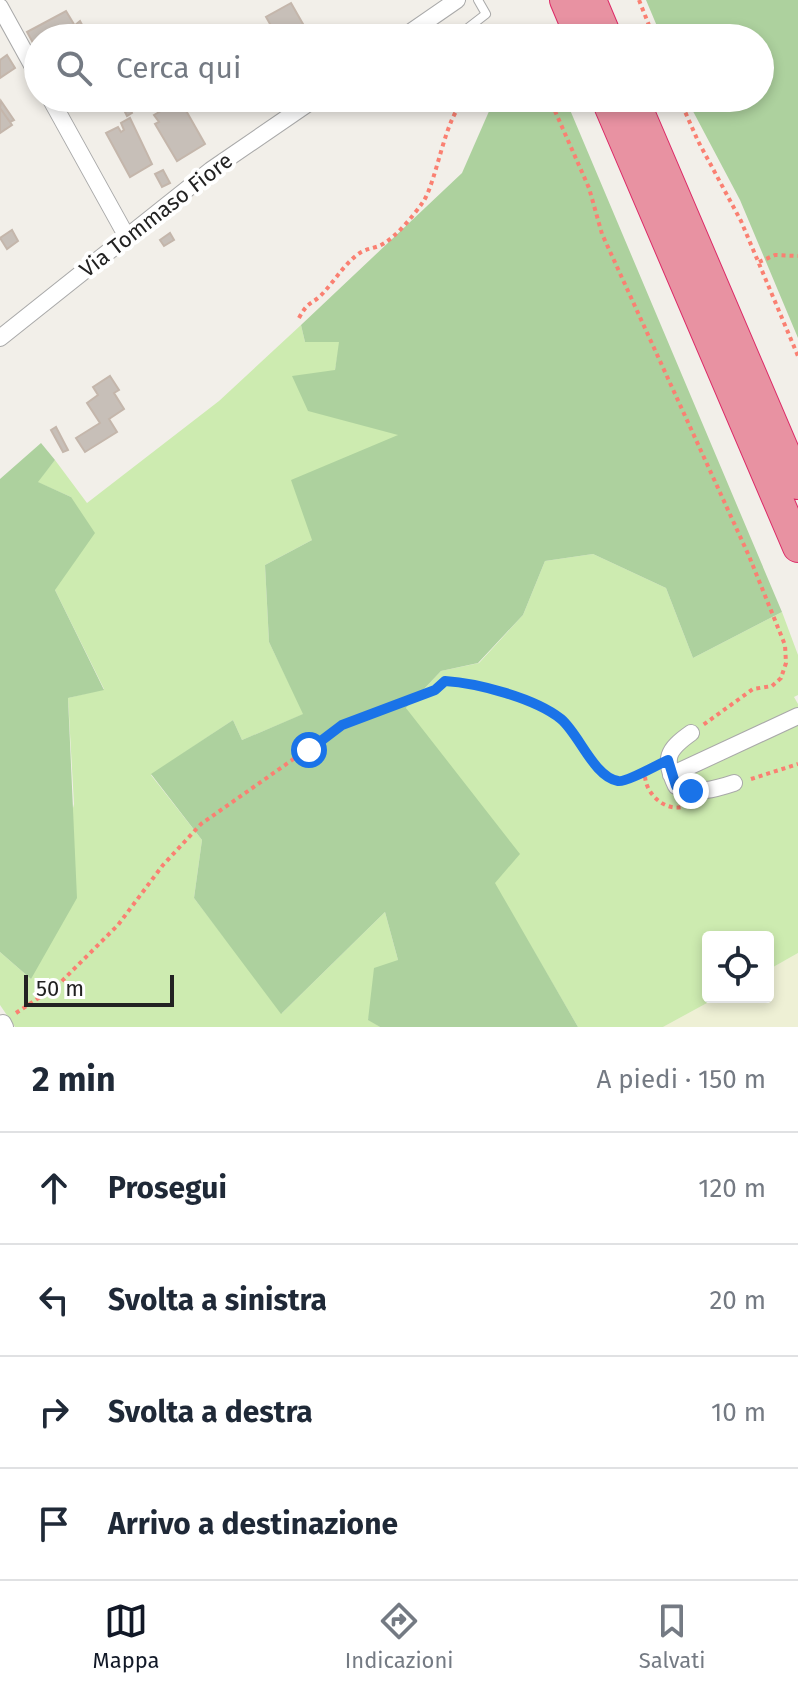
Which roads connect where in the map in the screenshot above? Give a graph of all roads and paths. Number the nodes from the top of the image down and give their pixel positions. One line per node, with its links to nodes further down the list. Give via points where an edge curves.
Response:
1 (457, 0): 7 (street)
2 (478, 0): 8 (lane, via 486,14)
3 (565, 0): 9 (highway)
4 (591, 0): 10 (highway)
5 (639, 0): 11 (path)
6 (0, 7): 12 (street)
7 (422, 24)
8 (473, 24)
9 (575, 24)
10 (601, 24)
11 (648, 24)
12 (24, 51)
13 (58, 112): 20 (street)
14 (296, 112): 20 (street, Via Tommaso Fiore)
15 (457, 112): 23 (path, via 422,204 381,245 358,253 323,294 307,303)
16 (555, 112): 29 (path, via 589,188 602,234 785,645 781,678 772,686 753,689)
17 (612, 112): 27 (highway)
18 (639, 112): 26 (highway)
19 (685, 112): 22 (path)
20 (127, 237): 24 (street, Via Tommaso Fiore)
21 (798, 256): 22 (path, via 775,255)
22 (759, 262): 25 (path)
23 (299, 318)
24 (0, 338)
25 (798, 356)
26 (798, 484)
27 (798, 547)
28 (798, 716): 31 (street)
29 (691, 733): 31 (street, via 673,746)
30 (798, 764): 32 (path)
31 (669, 768): 32 (street, via 676,786 691,791); 33 (path, via 640,771 628,781 611,779 559,717 486,685 445,681 435,690 342,725 201,824 118,925 58,985)
32 (734, 783)
33 (4, 1025)

